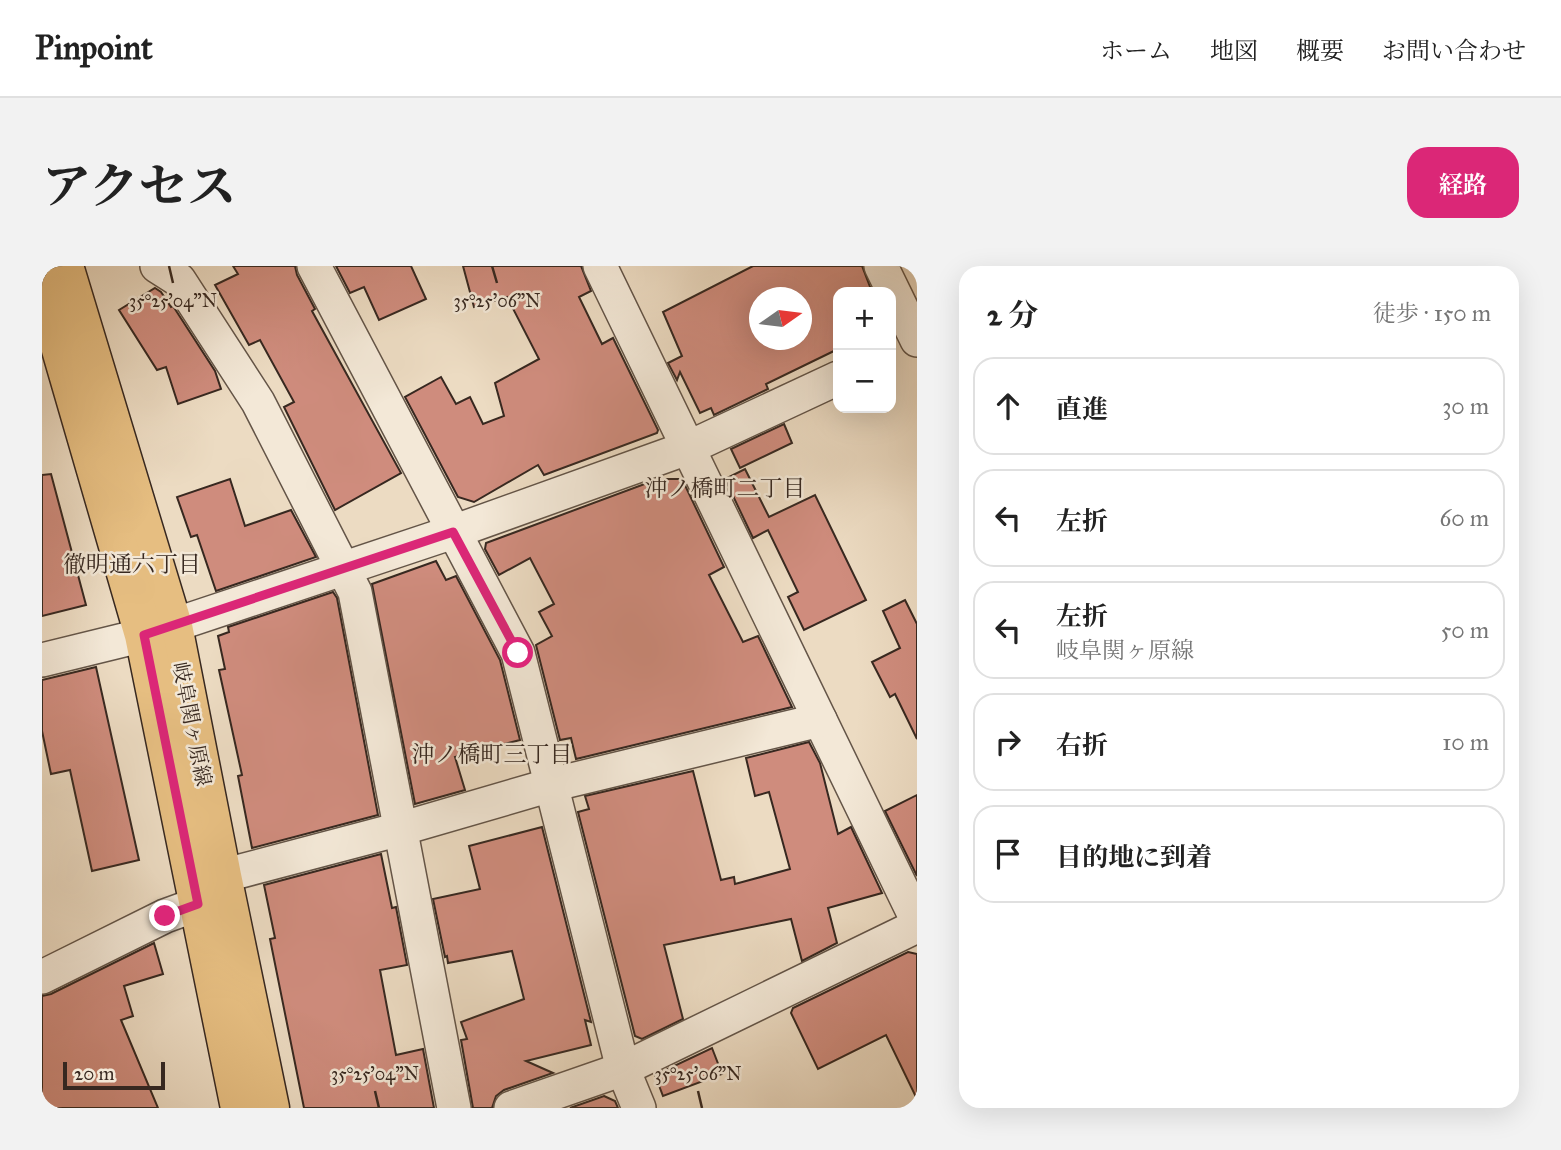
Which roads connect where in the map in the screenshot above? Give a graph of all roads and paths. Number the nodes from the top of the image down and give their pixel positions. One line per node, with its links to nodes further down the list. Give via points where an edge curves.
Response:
1 (64, 266): 13 (main road, 岐阜関ヶ原線)
2 (157, 266): 12 (street, via 179,280 258,402)
3 (314, 266): 11 (street)
4 (600, 266): 10 (street)
5 (881, 266): 7 (street)
6 (42, 284): 13 (main road, 岐阜関ヶ原線)
7 (917, 341): 8 (street)
8 (896, 352)
9 (833, 380): 10 (street)
10 (690, 447): 11 (street); 15 (street)
11 (453, 532): 12 (street); 16 (street, via 518,653)
12 (344, 569): 13 (street); 17 (street, via 355,592)
13 (159, 630): 14 (street); 18 (main road, 岐阜関ヶ原線)
14 (42, 660)
15 (820, 720): 16 (street); 19 (street)
16 (551, 785): 17 (street); 22 (street)
17 (400, 829): 18 (street); 25 (street)
18 (210, 890): 21 (street); 23 (main road, 岐阜関ヶ原線); 24 (main road, 岐阜関ヶ原線)
19 (917, 920)
20 (917, 926): 22 (street)
21 (42, 977)
22 (623, 1069): 26 (street); 27 (street)
23 (240, 1108)
24 (270, 1108)
25 (454, 1108)
26 (511, 1108)
27 (639, 1108)

